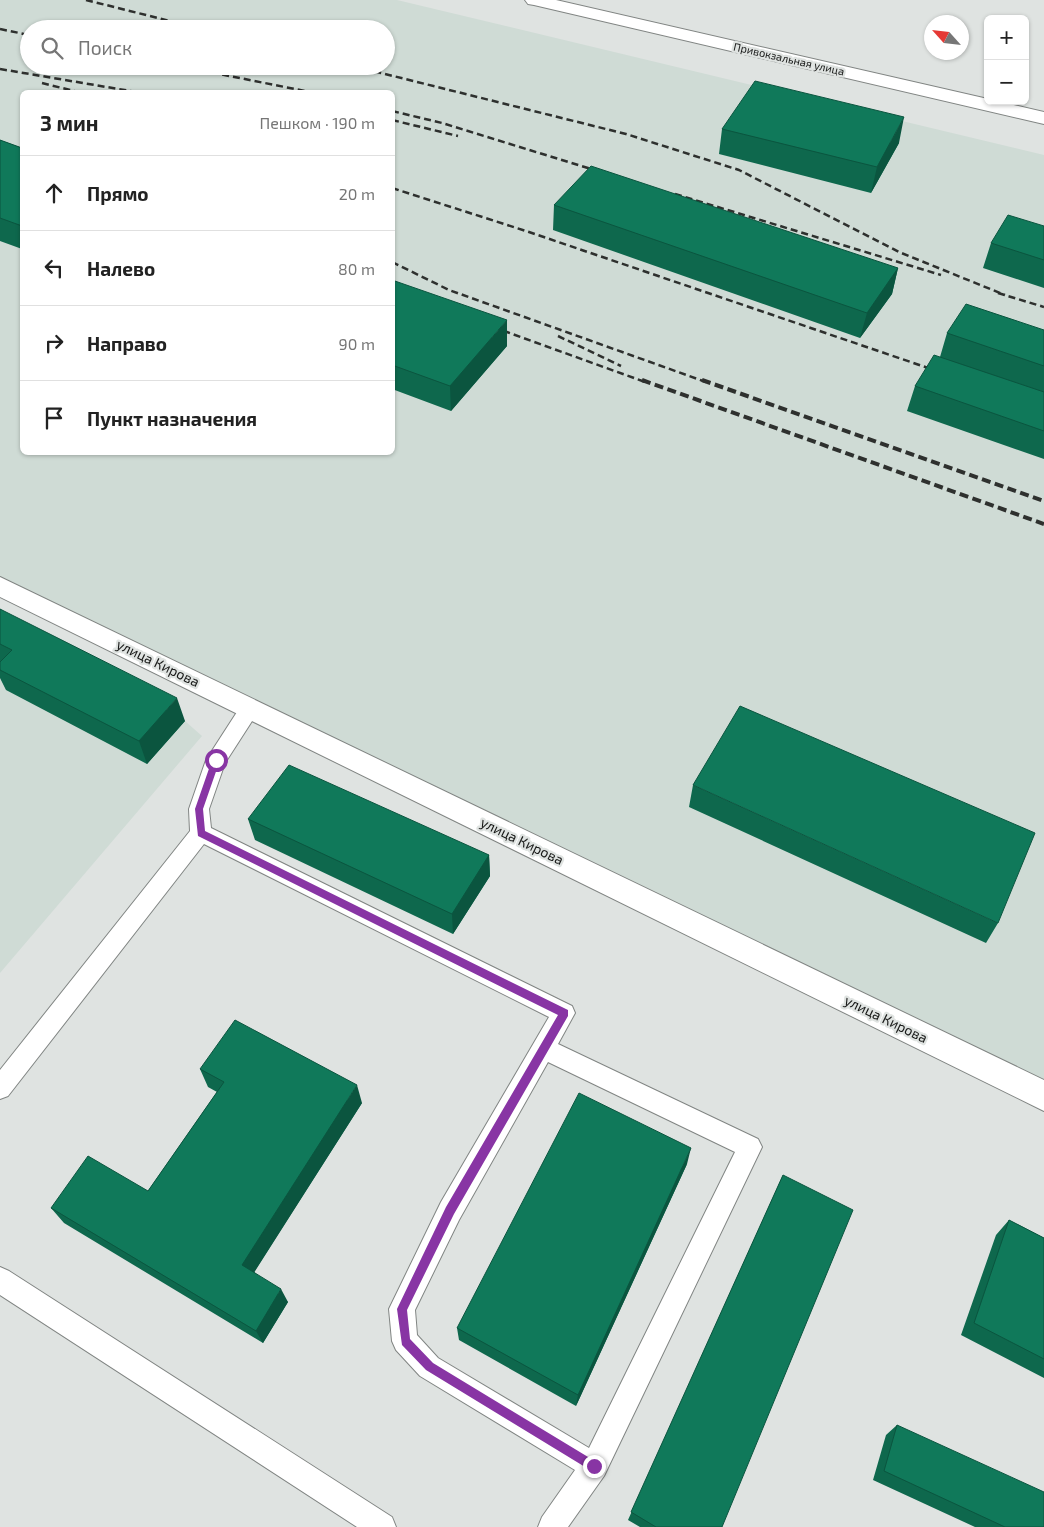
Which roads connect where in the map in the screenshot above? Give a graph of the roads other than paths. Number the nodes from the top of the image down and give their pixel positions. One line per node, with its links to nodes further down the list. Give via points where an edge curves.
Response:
1 (534, 0): 2 (street, Привокзальная улица)
2 (1044, 118)
3 (0, 586): 8 (street, улица Кирова)
4 (244, 718): 5 (lane, via 216,760 199,809)
5 (201, 834): 6 (lane, via 564,1013); 7 (lane)
6 (544, 1049): 10 (lane, via 450,1210 402,1309 404,1333 406,1342 429,1367); 10 (lane, via 750,1147)
7 (0, 1088)
8 (1044, 1096)
9 (0, 1280): 11 (lane)
10 (594, 1466): 12 (lane)
11 (382, 1527)
12 (552, 1527)

